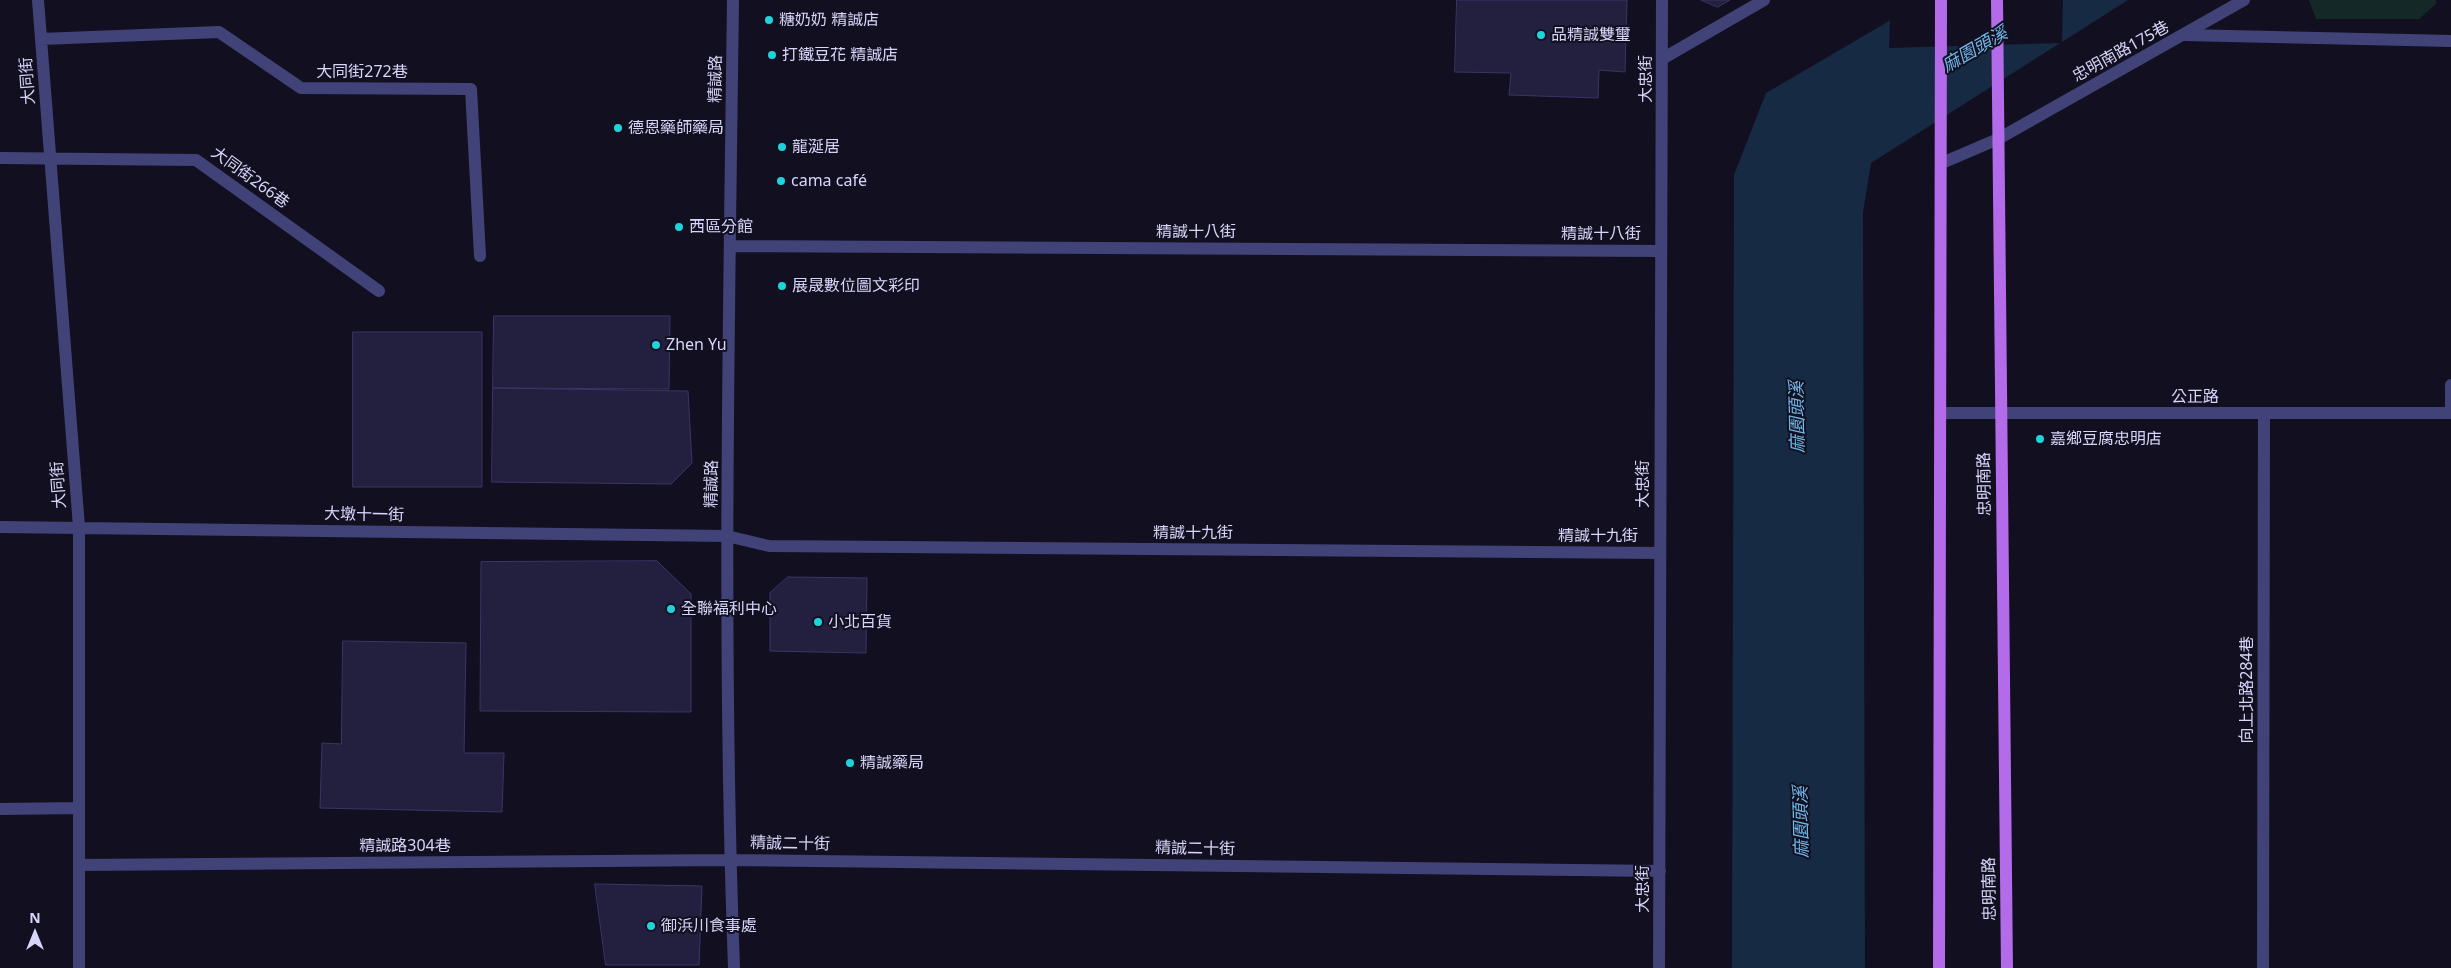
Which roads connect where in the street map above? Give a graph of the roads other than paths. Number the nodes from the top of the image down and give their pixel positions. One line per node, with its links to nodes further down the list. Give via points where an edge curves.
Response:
1 (38, 0): 9 (street, 大同街)
2 (733, 0): 16 (street, 精誠路)
3 (1662, 0): 11 (street, 大忠街)
4 (1764, 0): 11 (street)
5 (1941, 0): 13 (main road)
6 (1997, 0): 12 (main road, 忠明南路)
7 (2244, 0): 8 (street)
8 (2184, 35): 10 (street, 忠明南路175巷); 12 (street, 忠明南路175巷)
9 (41, 39): 15 (street, 大同街); 18 (street, 大同街272巷, via 219,32 301,88 471,89)
10 (2451, 41)
11 (1662, 59): 17 (street, 大忠街)
12 (1998, 139): 13 (street, 忠明南路175巷); 22 (main road, 忠明南路)
13 (1942, 157): 21 (main road)
14 (0, 158): 15 (street, 大同街266巷)
15 (50, 158): 19 (street, 大同街266巷, via 196,160); 26 (street, 大同街)
16 (730, 246): 17 (street, 精誠十八街); 27 (street, 精誠路)
17 (1661, 251): 28 (street, 大忠街)
18 (480, 256)
19 (379, 291)
20 (2451, 385): 24 (street)
21 (1940, 413): 22 (street, 公正路); 37 (main road)
22 (2000, 413): 23 (street, 公正路); 38 (main road, 忠明南路)
23 (2264, 413): 24 (street, 公正路); 39 (street, 向上北路284巷)
24 (2451, 414)
25 (0, 527): 26 (street, 大墩十一街)
26 (79, 527): 27 (street, 大墩十一街); 29 (street, 大同街)
27 (727, 536): 28 (street, 精誠十九街, via 769,546); 31 (street, 精誠路)
28 (1659, 553): 33 (street, 大忠街)
29 (79, 808): 30 (street); 32 (street, 大同街)
30 (0, 809)
31 (730, 860): 32 (street, 精誠路304巷); 33 (street, 精誠二十街); 35 (street, 精誠路)
32 (79, 865): 34 (street, 大同街)
33 (1660, 871): 36 (street, 大忠街)
34 (79, 968)
35 (734, 968)
36 (1660, 968)
37 (1939, 968)
38 (2007, 968)
39 (2263, 968)

